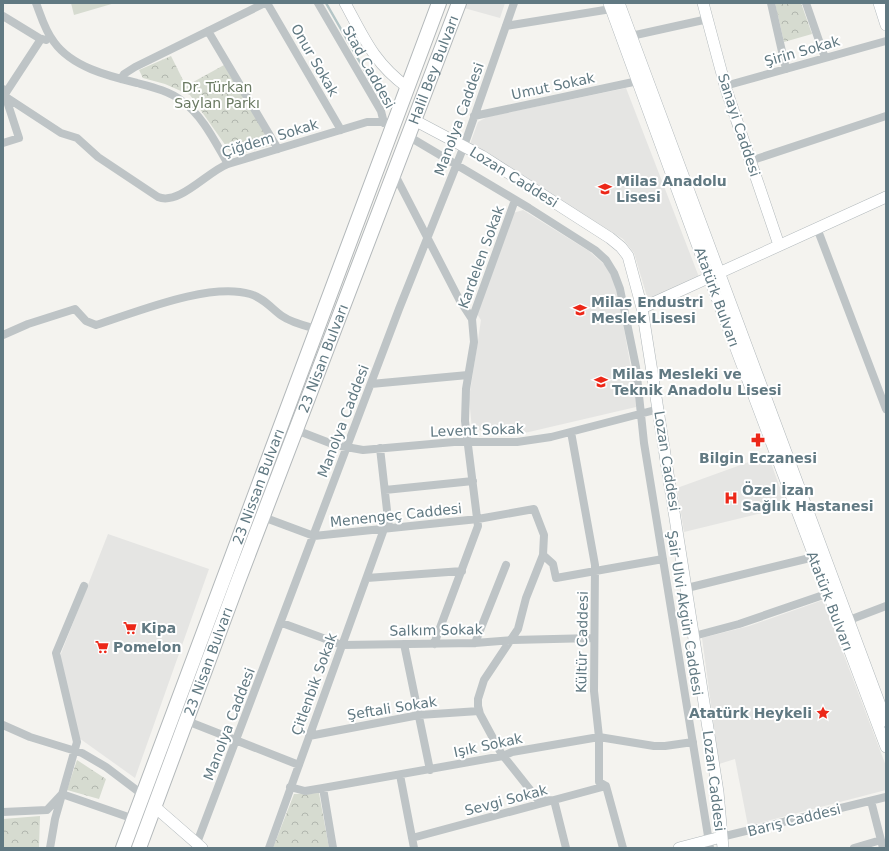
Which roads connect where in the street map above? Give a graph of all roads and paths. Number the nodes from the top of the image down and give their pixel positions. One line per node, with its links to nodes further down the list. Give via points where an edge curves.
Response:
1 (36, 3): 20 (street)
2 (266, 3): 17 (street); 33 (street, Onur Sokak)
3 (318, 3): 32 (street, Stad Caddesi)
4 (345, 3): 27 (street, via 379,61 392,76)
5 (439, 3): 27 (highway, Halil Bey Bulvarı)
6 (459, 3): 31 (highway, Halil Bey Bulvarı)
7 (514, 3): 16 (street, Manolya Caddesi)
8 (703, 3): 14 (street, Sanayi Caddesi)
9 (771, 3): 23 (street)
10 (806, 3): 22 (street)
11 (878, 3): 15 (street)
12 (613, 5): 16 (street); 18 (street, Atatürk Bulvarı); 25 (street, Atatürk Bulvarı)
13 (3, 16): 19 (street)
14 (708, 19): 18 (street); 26 (street, Sanayi Caddesi)
15 (886, 25)
16 (506, 26): 29 (street, Manolya Caddesi)
17 (208, 31): 24 (street, via 135,67); 37 (street)
18 (631, 36): 47 (street, Atatürk Bulvarı)
19 (41, 39): 20 (street); 28 (street)
20 (53, 41): 24 (street, via 76,61 102,74)
21 (886, 41): 22 (street, Şirin Sokak)
22 (825, 58): 23 (street, Şirin Sokak)
23 (786, 69): 26 (street, Şirin Sokak)
24 (121, 79): 39 (street, via 170,94 189,106 210,132)
25 (638, 81): 29 (street, Umut Sokak); 47 (street, Atatürk Bulvarı)
26 (725, 86): 38 (street, Sanayi Caddesi)
27 (407, 87): 32 (highway, Halil Bey Bulvarı)
28 (4, 94): 35 (street, via 19,138); 39 (street, Çiğdem Sokak, via 61,133 77,138 98,157 166,200 179,196 210,173)
29 (474, 116): 36 (street, Manolya Caddesi)
30 (886, 116): 38 (street)
31 (414, 120): 34 (highway, Halil Bey Bulvarı); 36 (street, Lozan Caddesi)
32 (388, 124): 33 (street, Çiğdem Sokak, via 367,122); 50 (highway, 23 Nissan Bulvarı)
33 (341, 130): 37 (street, Çiğdem Sokak)
34 (408, 136): 40 (street, Şair Ulvi Akgün Caddesi); 41 (highway, 23 Nisan Bulvarı)
35 (3, 143)
36 (464, 146): 40 (street, Manolya Caddesi); 48 (street, Lozan Caddesi, via 617,243 625,251 630,262)
37 (278, 149): 39 (street, Çiğdem Sokak)
38 (750, 161): 46 (street, Sanayi Caddesi)
39 (228, 164)
40 (456, 165): 43 (street, Şair Ulvi Akgün Caddesi); 45 (street, Manolya Caddesi)
41 (394, 173): 45 (street); 57 (highway, 23 Nisan Bulvarı)
42 (886, 196): 44 (street)
43 (515, 200): 49 (street, Kardelen Sokak); 56 (street, Şair Ulvi Akgün Caddesi, via 595,250 611,266 620,289 629,328)
44 (817, 228): 46 (street); 55 (street)
45 (428, 237): 49 (street); 53 (street, Manolya Caddesi)
46 (779, 245): 47 (street)
47 (714, 275): 48 (street); 69 (street, Atatürk Bulvarı); 77 (street, Atatürk Bulvarı)
48 (642, 308): 54 (street, Lozan Caddesi)
49 (472, 319): 52 (street, Kardelen Sokak, via 474,342)
50 (317, 329): 51 (street, via 283,317 271,305 252,294 230,290 206,293 96,325 86,321 75,309 52,315); 107 (highway, 23 Nissan Bulvarı)
51 (3, 335)
52 (468, 375): 53 (street); 59 (street, Kardelen Sokak, via 464,410)
53 (371, 384): 60 (street, Manolya Caddesi)
54 (659, 409): 56 (street, Levent Sokak); 76 (street, Lozan Caddesi)
55 (886, 409)
56 (641, 414): 58 (street, Levent Sokak); 70 (street, Şair Ulvi Akgün Caddesi)
57 (296, 430): 60 (street, Levent Sokak); 64 (highway, 23 Nisan Bulvarı)
58 (571, 432): 59 (street, Levent Sokak, via 517,442); 73 (street, Kültür Caddesi)
59 (468, 441): 61 (street, Levent Sokak); 62 (street, Kardelen Sokak)
60 (347, 448): 61 (street, Levent Sokak); 67 (street, Manolya Caddesi)
61 (380, 448): 63 (street)
62 (473, 481): 63 (street); 65 (street, Kardelen Sokak)
63 (385, 490): 66 (street)
64 (263, 517): 67 (street, Menengeç Caddesi); 90 (highway, 23 Nisan Bulvarı)
65 (478, 519): 66 (street, Menengeç Caddesi); 68 (street, Menengeç Caddesi, via 534,509 544,536); 72 (street, Kardelen Sokak, via 476,535)
66 (387, 529): 67 (street, Menengeç Caddesi); 74 (street, Çitlenbik Sokak)
67 (314, 536): 80 (street, Manolya Caddesi)
68 (543, 555): 73 (street, via 553,564 556,578); 83 (street)
69 (814, 557): 76 (street); 77 (street, Atatürk Bulvarı)
70 (663, 559): 73 (street); 96 (street, Şair Ulvi Akgün Caddesi)
71 (506, 565): 84 (street)
72 (462, 571): 74 (street); 87 (street, Kardelen Sokak)
73 (596, 572): 82 (street, Kültür Caddesi)
74 (367, 578): 85 (street, Çitlenbik Sokak)
75 (84, 586): 98 (street, via 56,653 77,742)
76 (687, 588): 81 (street, Lozan Caddesi)
77 (832, 592): 79 (street, Atatürk Bulvarı); 81 (street, via 739,624)
78 (886, 606): 79 (street)
79 (843, 622): 91 (street, Atatürk Bulvarı); 97 (street, Atatürk Bulvarı)
80 (282, 623): 85 (street, Salkım Sokak); 95 (street, Manolya Caddesi)
81 (694, 636): 115 (street, Lozan Caddesi, via 718,792)
82 (594, 638): 83 (street, Salkım Sokak); 94 (street, Kültür Caddesi, via 594,691)
83 (513, 640): 84 (street, Salkım Sokak); 88 (street, via 484,680 478,699)
84 (475, 643): 87 (street, Salkım Sokak)
85 (342, 644): 86 (street, Salkım Sokak); 93 (street, Çitlenbik Sokak)
86 (404, 644): 87 (street, Salkım Sokak); 89 (street)
87 (434, 644)
88 (479, 711): 89 (street, Şeftali Sokak); 99 (street)
89 (419, 715): 93 (street, Şeftali Sokak); 101 (street)
90 (187, 720): 95 (street); 111 (highway, 23 Nisan Bulvarı)
91 (886, 721)
92 (3, 725): 98 (street, via 30,737)
93 (309, 736): 100 (street, Çitlenbik Sokak)
94 (599, 737): 96 (street, Işık Sokak, via 654,746); 99 (street, Işık Sokak, via 512,752); 103 (street, Kültür Caddesi, via 599,782)
95 (236, 740): 100 (street); 118 (street, Manolya Caddesi)
96 (692, 742): 116 (street, Şair Ulvi Akgün Caddesi)
97 (886, 748)
98 (75, 751): 106 (street); 107 (street, via 106,767)
99 (503, 756): 101 (street, Işık Sokak); 109 (street, via 539,801)
100 (299, 765): 104 (street, Çitlenbik Sokak)
101 (430, 770): 102 (street, Işık Sokak)
102 (400, 775): 105 (street, Işık Sokak); 114 (street)
103 (606, 786): 109 (street, Sevgi Sokak); 126 (street, Kültür Caddesi)
104 (290, 787): 105 (street, Işık Sokak, via 305,791); 122 (street, Çitlenbik Sokak)
105 (323, 788): 123 (street)
106 (62, 794): 112 (street, via 47,810); 113 (street); 119 (street)
107 (143, 795): 113 (highway, 23 Nissan Bulvarı)
108 (886, 797): 110 (street, Barış Caddesi)
109 (554, 800): 114 (street, Sevgi Sokak); 125 (street)
110 (871, 801): 115 (street, Barış Caddesi); 117 (street)
111 (155, 807): 118 (street); 121 (highway)
112 (3, 812)
113 (134, 819): 120 (highway, 23 Nissan Bulvarı)
114 (412, 838): 124 (street)
115 (722, 843): 116 (street, Barış Caddesi)
116 (709, 844): 127 (street, Barış Caddesi)
117 (882, 844): 128 (street)
118 (198, 846)
119 (50, 848)
120 (123, 848)
121 (139, 848)
122 (268, 848)
123 (333, 848)
124 (414, 848)
125 (566, 848)
126 (623, 848)
127 (679, 848)
128 (854, 848)

